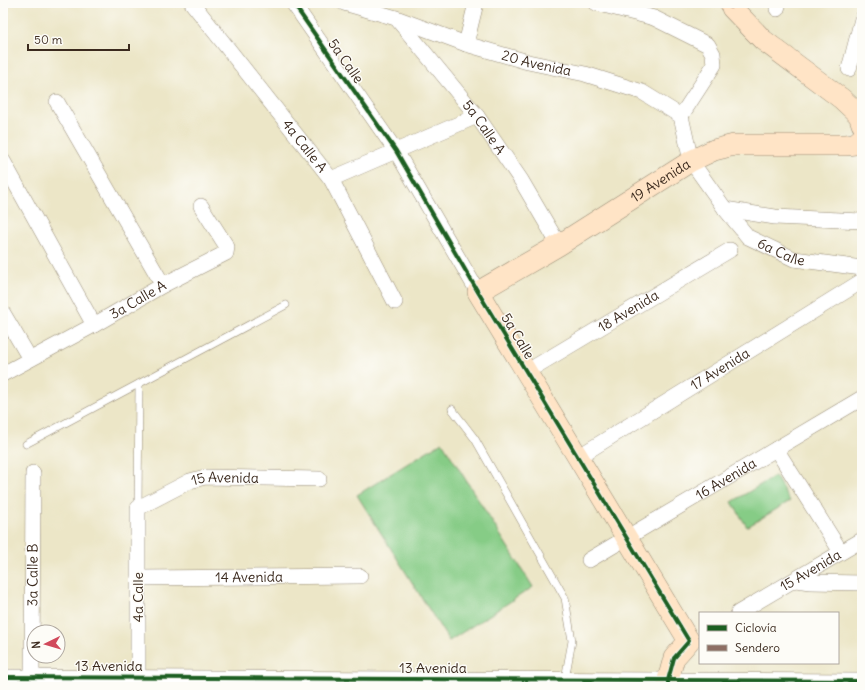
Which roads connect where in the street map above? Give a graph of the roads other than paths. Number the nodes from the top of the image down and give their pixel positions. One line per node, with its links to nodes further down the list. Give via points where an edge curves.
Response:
1 (192, 3): 19 (street, 4a Calle A)
2 (293, 3): 16 (street, 5a Calle)
3 (344, 3): 7 (street, 20 Avenida)
4 (476, 3): 9 (street)
5 (596, 3): 13 (street, via 654,18 708,45 713,54 714,65)
6 (730, 3): 14 (street, via 763,40 842,99 859,115)
7 (396, 18): 9 (street, 20 Avenida); 12 (street, 5a Calle A)
8 (862, 19): 10 (street)
9 (466, 44): 13 (street, 20 Avenida, via 528,62 585,74 642,92)
10 (849, 69)
11 (57, 102): 27 (street)
12 (477, 116): 16 (street); 23 (street, 5a Calle A, via 521,180)
13 (681, 116): 18 (street)
14 (862, 124)
15 (862, 138): 18 (street, 19 Avenida, via 855,144 846,145 734,145 714,150)
16 (396, 151): 19 (street); 28 (street, 5a Calle)
17 (3, 161): 32 (street)
18 (691, 161): 21 (street, 6a Calle); 23 (street, 19 Avenida)
19 (331, 179): 29 (street, 4a Calle A)
20 (201, 206): 27 (street, 3a Calle A, via 227,247 226,253)
21 (725, 209): 22 (street, via 775,217); 25 (street, 6a Calle, via 748,237 794,259)
22 (862, 221)
23 (559, 246): 28 (street, 19 Avenida)
24 (730, 250): 34 (street, 18 Avenida)
25 (862, 268)
26 (862, 281): 41 (street, 17 Avenida)
27 (163, 285): 32 (street, 3a Calle A)
28 (478, 292): 34 (street, 5a Calle)
29 (395, 302)
30 (286, 305): 36 (lane)
31 (3, 313): 33 (street)
32 (94, 325): 33 (street, 3a Calle A)
33 (30, 360): 35 (street, 3a Calle A)
34 (526, 372): 41 (street, 5a Calle)
35 (3, 374)
36 (139, 384): 39 (lane); 44 (lane)
37 (862, 398): 40 (street, 16 Avenida)
38 (452, 409): 57 (lane, via 475,439 565,598 572,641)
39 (26, 444)
40 (776, 449): 45 (street, 16 Avenida); 47 (street)
41 (578, 456): 45 (street, 5a Calle)
42 (33, 473): 56 (street, 3a Calle B)
43 (319, 479): 44 (street, 15 Avenida, via 205,477 190,481)
44 (138, 508): 50 (street, 4a Calle)
45 (627, 538): 48 (street, 16 Avenida); 54 (street, 5a Calle)
46 (862, 540): 47 (street, 15 Avenida)
47 (841, 552): 51 (street, 15 Avenida)
48 (589, 560)
49 (360, 576): 50 (street, 14 Avenida)
50 (138, 578): 59 (street, 4a Calle)
51 (796, 580): 52 (street); 53 (street, 15 Avenida)
52 (862, 583)
53 (740, 612)
54 (695, 638): 60 (street, 5a Calle, via 674,658)
55 (3, 677): 56 (street, 13 Avenida)
56 (32, 677): 59 (street, 13 Avenida)
57 (565, 679): 59 (street, 13 Avenida); 60 (street, 13 Avenida)
58 (862, 681): 60 (street, 13 Avenida)
59 (138, 682)
60 (668, 684)

